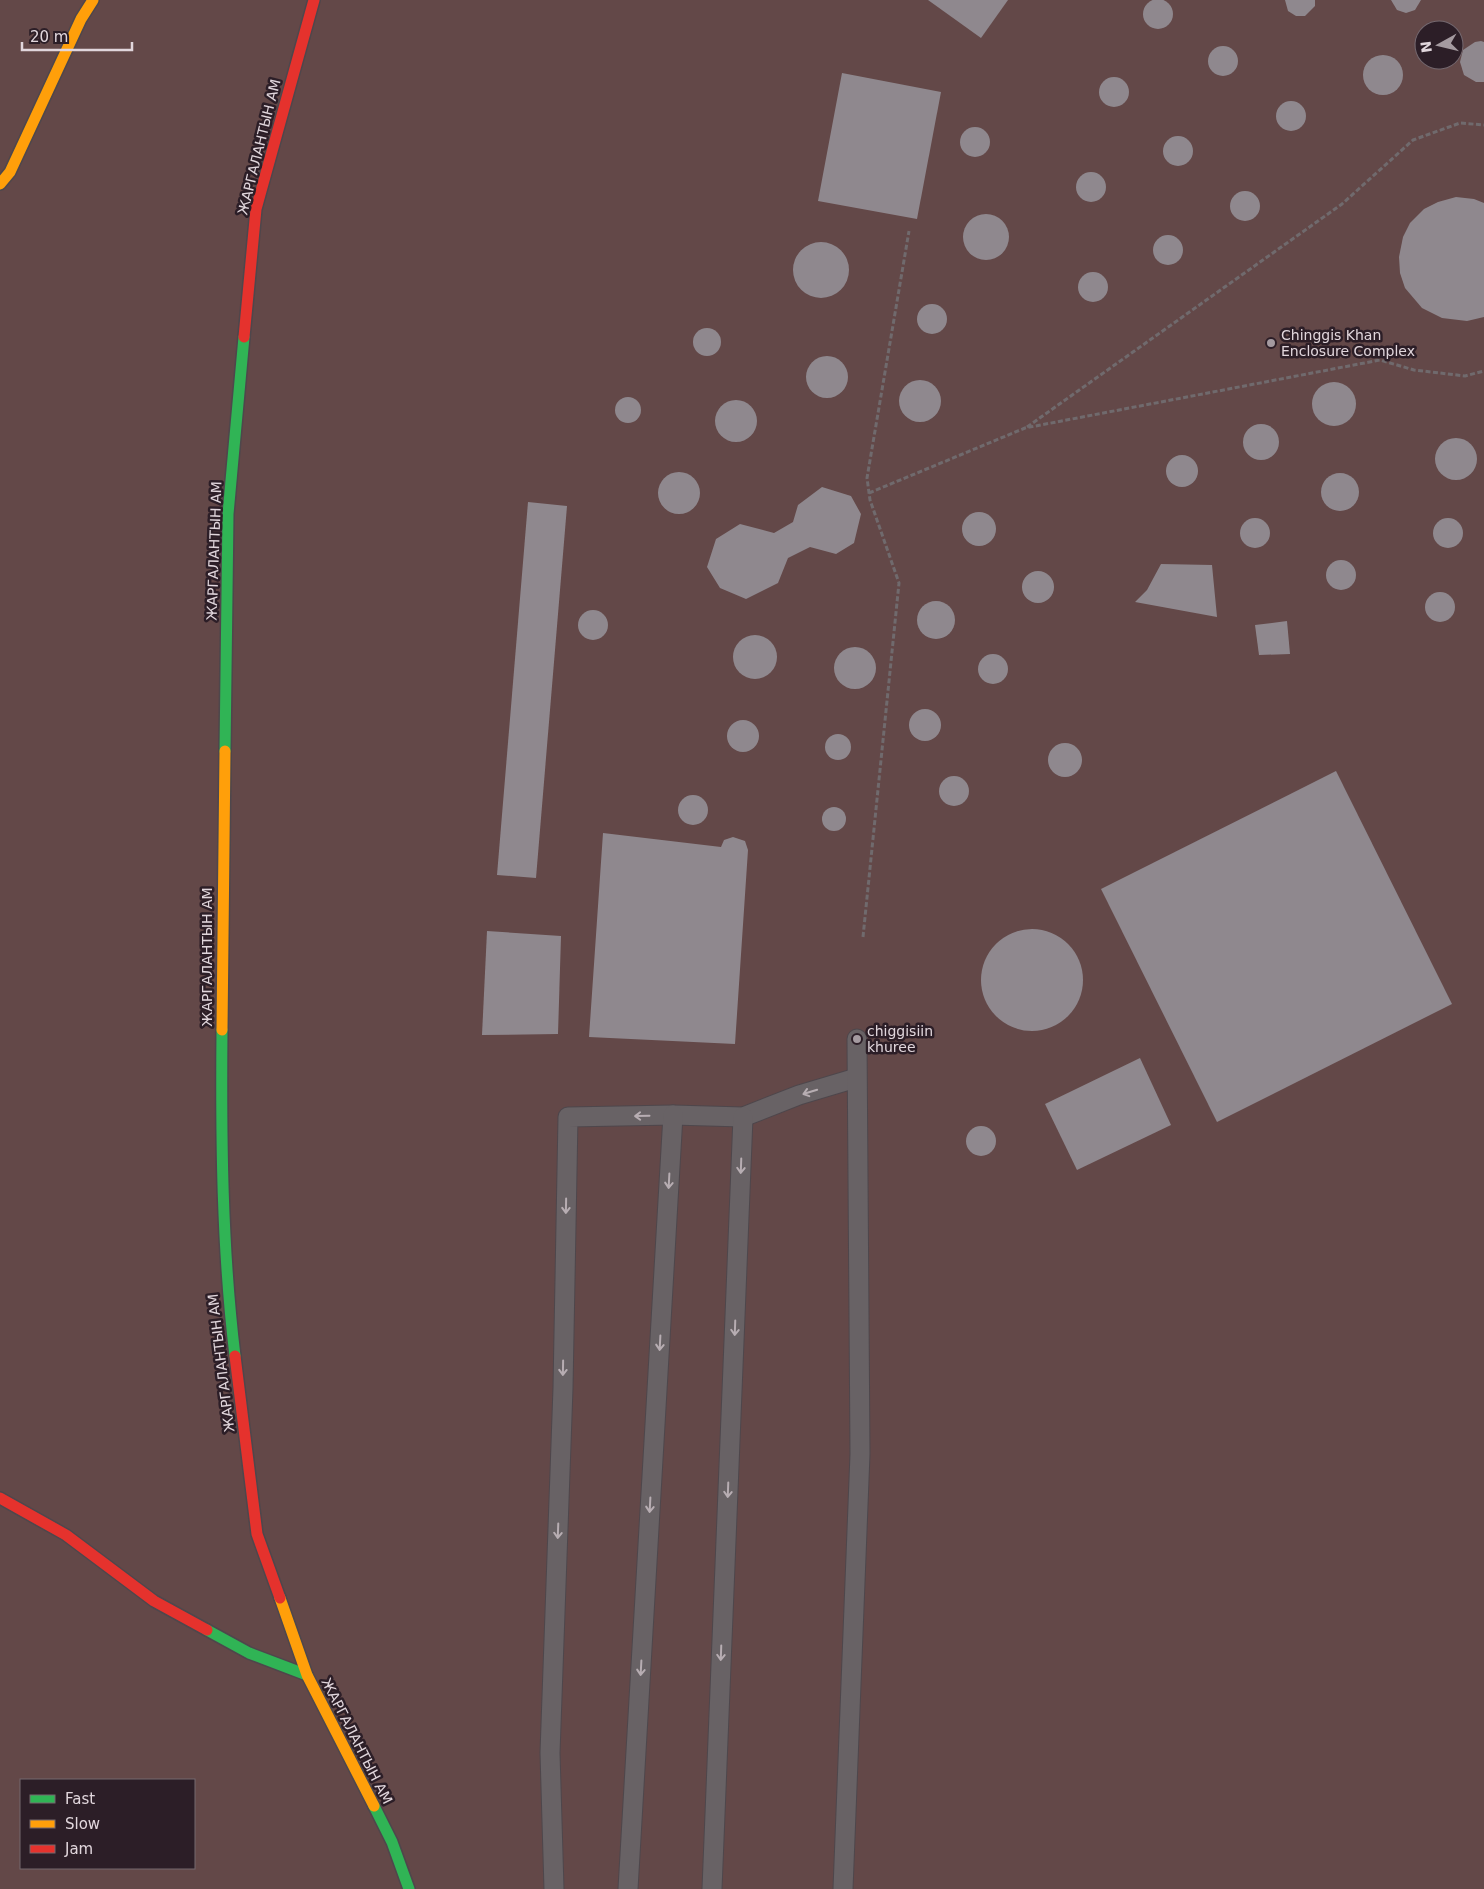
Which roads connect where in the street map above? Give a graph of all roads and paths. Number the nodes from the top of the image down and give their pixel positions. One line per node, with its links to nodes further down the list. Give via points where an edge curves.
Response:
1 (93, 0): 4 (street, via 81,19 10,172)
2 (314, 0): 15 (street, ЖАРГАЛАНТЫН АМ, via 256,209 228,504 221,1128 227,1290 257,1534)
3 (1484, 125): 7 (path, via 1460,123 1413,140 1342,204)
4 (0, 184)
5 (908, 231): 8 (path, via 867,478)
6 (1484, 371): 7 (path, via 1465,376 1414,370 1380,360)
7 (1025, 428): 8 (path)
8 (869, 493): 9 (path, via 899,583)
9 (862, 937)
10 (857, 1039): 11 (lane)
11 (856, 1078): 13 (lane, one-way to 13); 20 (lane, via 860,1454)
12 (673, 1115): 13 (lane); 17 (lane, one-way to 17, via 568,1117 563,1388 550,1753); 18 (lane, one-way to 18)
13 (743, 1117): 19 (lane, one-way to 19)
14 (0, 1498): 15 (street, via 66,1535 154,1601 249,1653)
15 (307, 1675): 16 (street, ЖАРГАЛАНТЫН АМ, via 392,1842)
16 (408, 1889)
17 (554, 1889)
18 (628, 1889)
19 (712, 1889)
20 (843, 1889)

